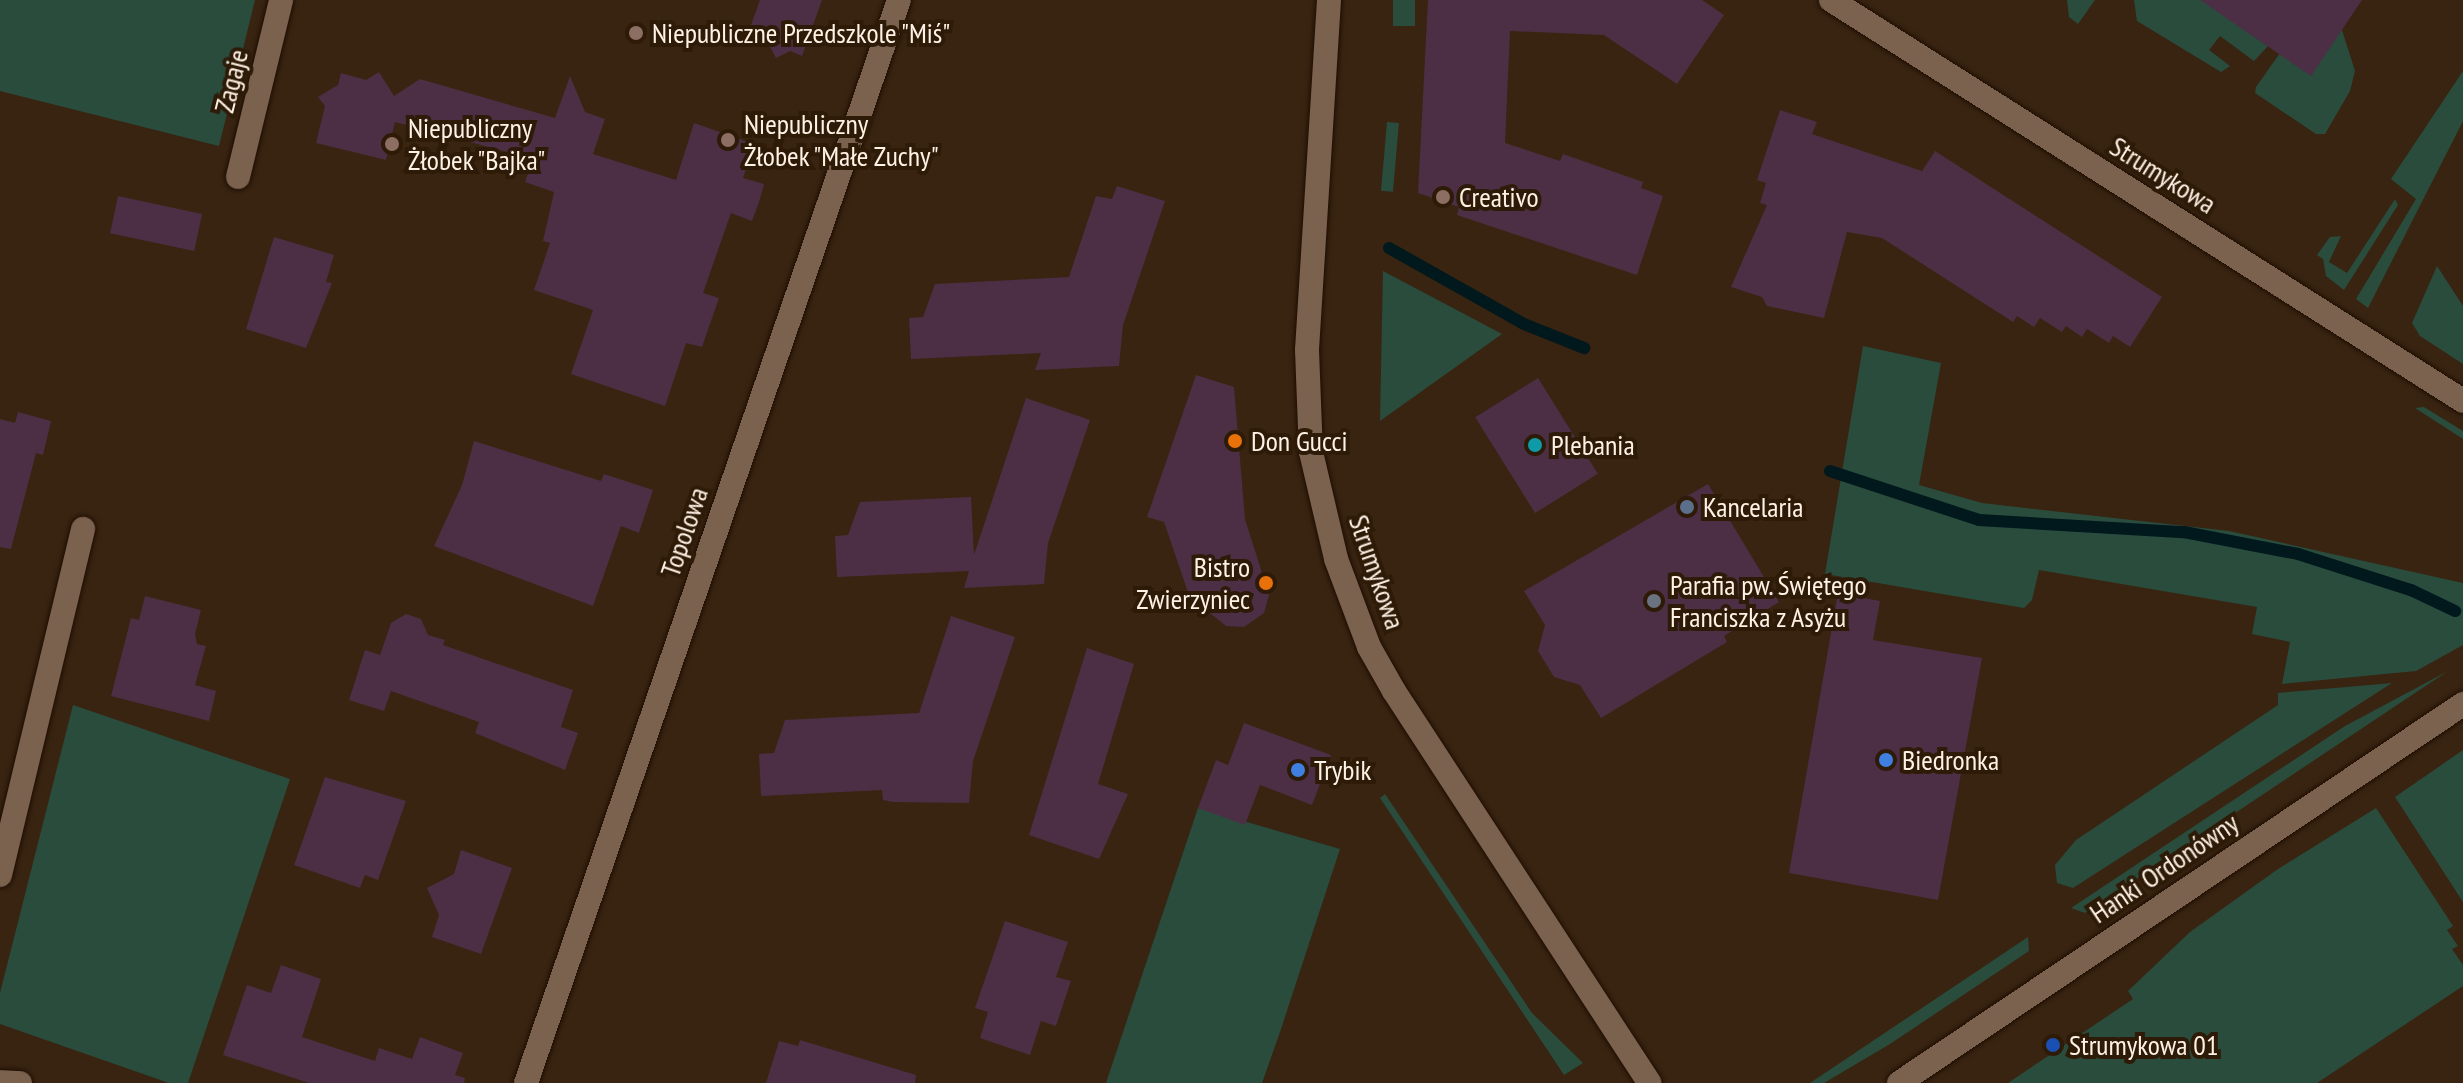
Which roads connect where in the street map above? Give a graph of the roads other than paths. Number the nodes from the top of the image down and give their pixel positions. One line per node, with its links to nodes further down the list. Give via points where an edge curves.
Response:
1 (281, 0): 5 (street, Zagaje)
2 (899, 0): 10 (street, Topolowa)
3 (1329, 0): 11 (street, Strumykowa, via 1307,350 1311,452 1336,559 1354,613 1394,691)
4 (1831, 0): 6 (street, Strumykowa)
5 (238, 177)
6 (2463, 401)
7 (83, 529): 9 (street)
8 (2463, 704): 12 (street, Hanki Ordonówny)
9 (0, 875)
10 (526, 1083)
11 (1650, 1083)
12 (1899, 1083)

